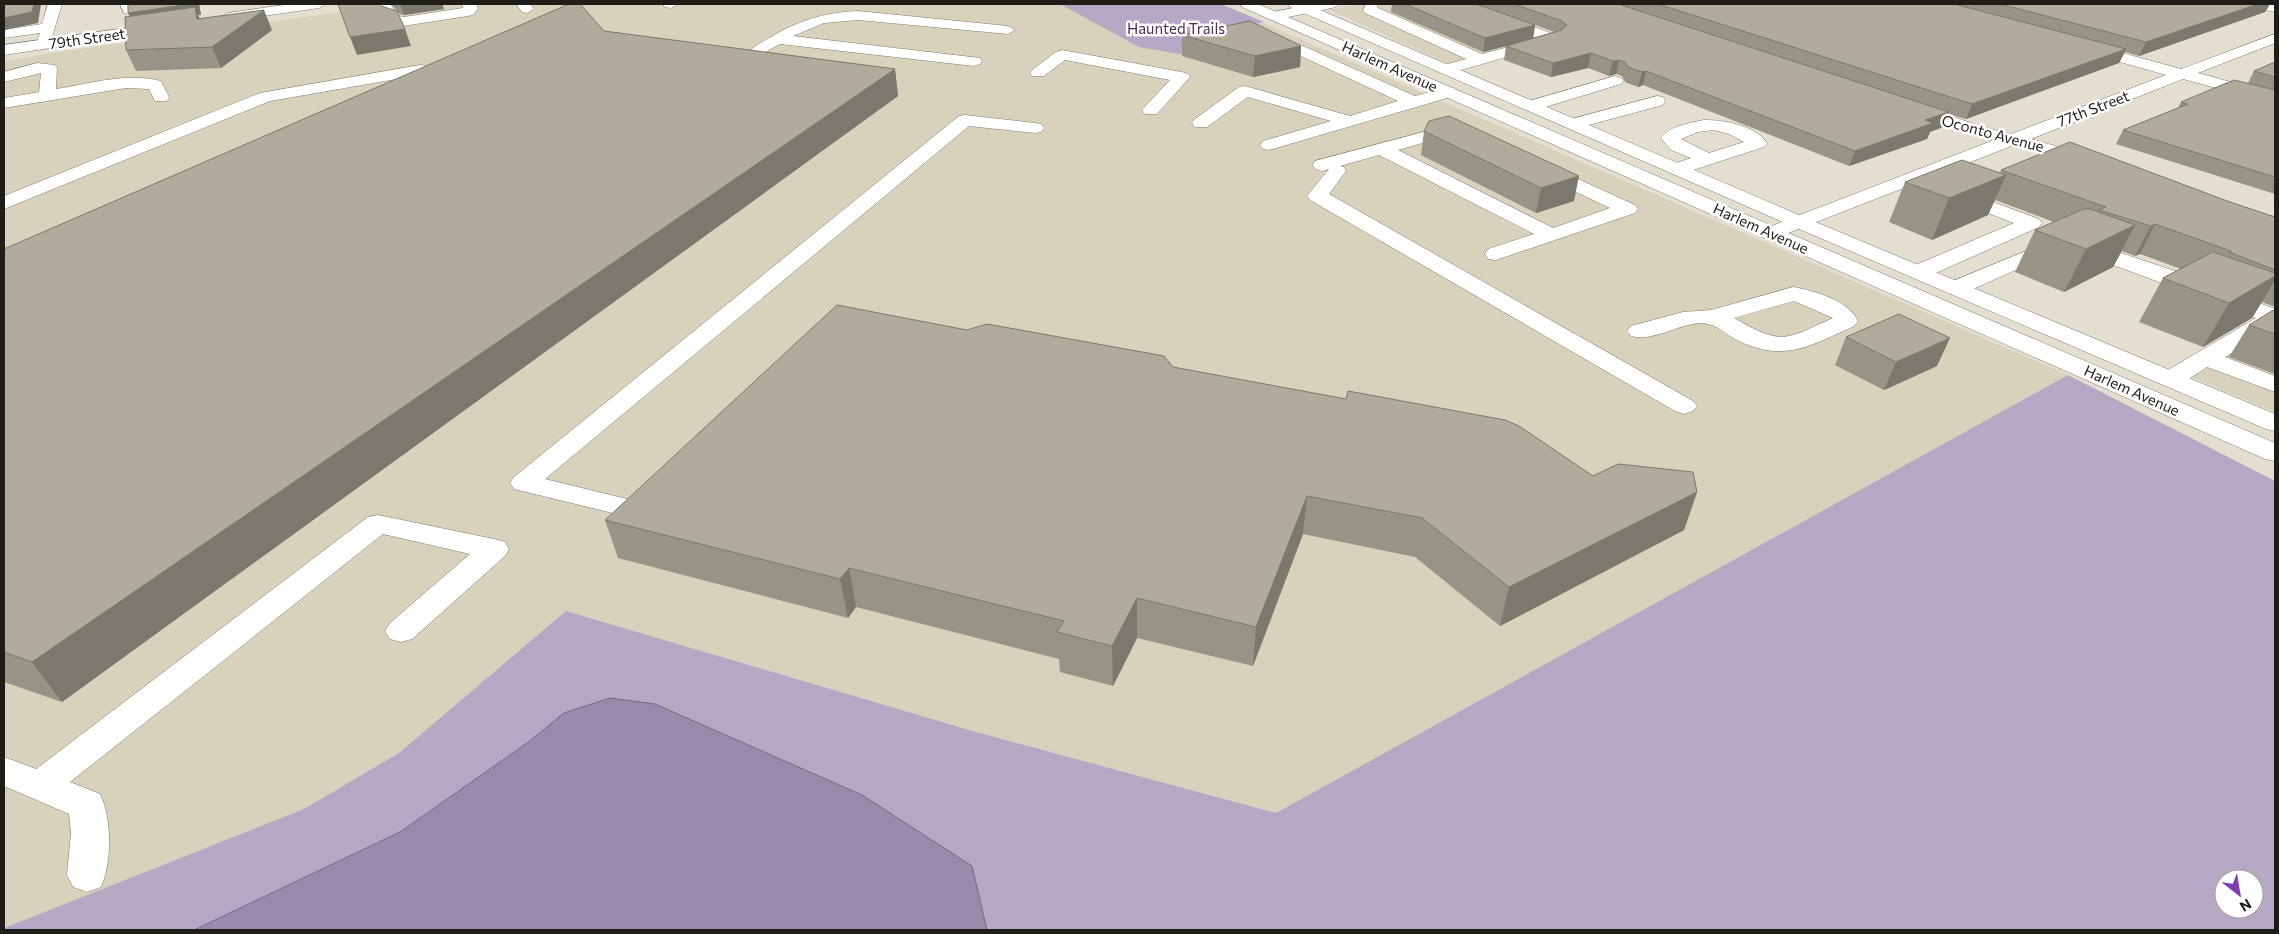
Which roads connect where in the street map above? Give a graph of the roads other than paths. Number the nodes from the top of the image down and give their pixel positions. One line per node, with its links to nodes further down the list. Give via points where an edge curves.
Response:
1 (54, 4): 19 (main road)
2 (127, 4): 3 (main road, via 130,10)
3 (176, 4)
4 (319, 4): 12 (main road)
5 (469, 4): 13 (main road, via 468,12 403,22 394,19)
6 (1247, 4): 16 (main road, Harlem Avenue)
7 (1331, 4): 11 (main road)
8 (1457, 4): 28 (main road, via 1554,39)
9 (2255, 4): 14 (main road)
10 (1372, 5): 28 (main road, via 1370,10)
11 (1301, 6): 16 (main road); 30 (main road, Harlem Avenue)
12 (279, 7): 17 (main road)
13 (386, 7)
14 (2275, 8)
15 (181, 15): 24 (main road, 79th Street)
16 (1274, 16): 18 (main road, Harlem Avenue)
17 (213, 19)
18 (1292, 24): 36 (main road, Harlem Avenue); 42 (main road, via 1256,31)
19 (48, 27): 21 (main road); 24 (main road)
20 (1008, 30): 23 (main road, via 896,18 839,16 821,19)
21 (4, 34)
22 (2275, 38): 32 (main road, 77th Street)
23 (777, 39): 27 (main road); 29 (main road)
24 (44, 44): 26 (main road, 79th Street)
25 (2075, 45): 32 (main road)
26 (4, 50)
27 (758, 51)
28 (1482, 60): 30 (main road)
29 (974, 61)
30 (1447, 69): 44 (main road, Harlem Avenue)
31 (1038, 73): 45 (main road, via 1062,55 1182,77)
32 (2181, 74): 39 (main road); 51 (main road, 77th Street)
33 (4, 77): 37 (main road, via 49,68)
34 (1615, 82): 44 (main road)
35 (412, 88): 59 (main road, via 449,72 420,70 320,79 251,102)
36 (1448, 92): 42 (main road); 61 (main road, Harlem Avenue)
37 (47, 96): 38 (main road, via 126,83 155,84); 41 (main road)
38 (161, 97)
39 (2275, 99)
40 (1656, 101): 48 (main road)
41 (4, 102)
42 (1413, 102): 46 (main road)
43 (1894, 103): 51 (main road, Oconto Avenue)
44 (1532, 106): 48 (main road, Harlem Avenue)
45 (1151, 110)
46 (1350, 121): 47 (main road, via 1245,91); 52 (main road)
47 (1201, 123)
48 (1574, 124): 57 (main road, Harlem Avenue)
49 (1034, 128): 74 (main road, via 965,120 524,483)
50 (1475, 137): 53 (main road, via 1457,128)
51 (2010, 139): 56 (main road, Oconto Avenue); 58 (main road, 77th Street)
52 (1269, 145)
53 (1382, 149): 62 (main road); 71 (main road, via 1330,168 1317,196)
54 (1708, 159): 57 (main road)
55 (1529, 162): 62 (main road, via 1628,208)
56 (2105, 167)
57 (1677, 169): 60 (main road, Harlem Avenue)
58 (1912, 178): 60 (main road, 77th Street); 64 (main road, via 2032,224)
59 (4, 203)
60 (1799, 222): 61 (main road, 77th Street); 64 (main road, Harlem Avenue)
61 (1771, 233): 73 (main road, Harlem Avenue)
62 (1552, 235): 63 (main road)
63 (1496, 254)
64 (1918, 272): 65 (main road, Harlem Avenue)
65 (1956, 288): 68 (main road, via 2060,243 2072,242 2272,316); 69 (main road, Harlem Avenue)
66 (1713, 317): 67 (main road, via 1694,316)
67 (1639, 331)
68 (2206, 358): 69 (main road); 70 (main road)
69 (2170, 379): 72 (main road, Harlem Avenue)
70 (2275, 385)
71 (1684, 406)
72 (2275, 423)
73 (2275, 452)
74 (625, 507)
75 (401, 631): 77 (main road, via 494,549 378,524)
76 (4, 771): 77 (main road)
77 (41, 785): 78 (main road, via 87,805 90,833)
78 (86, 875)

